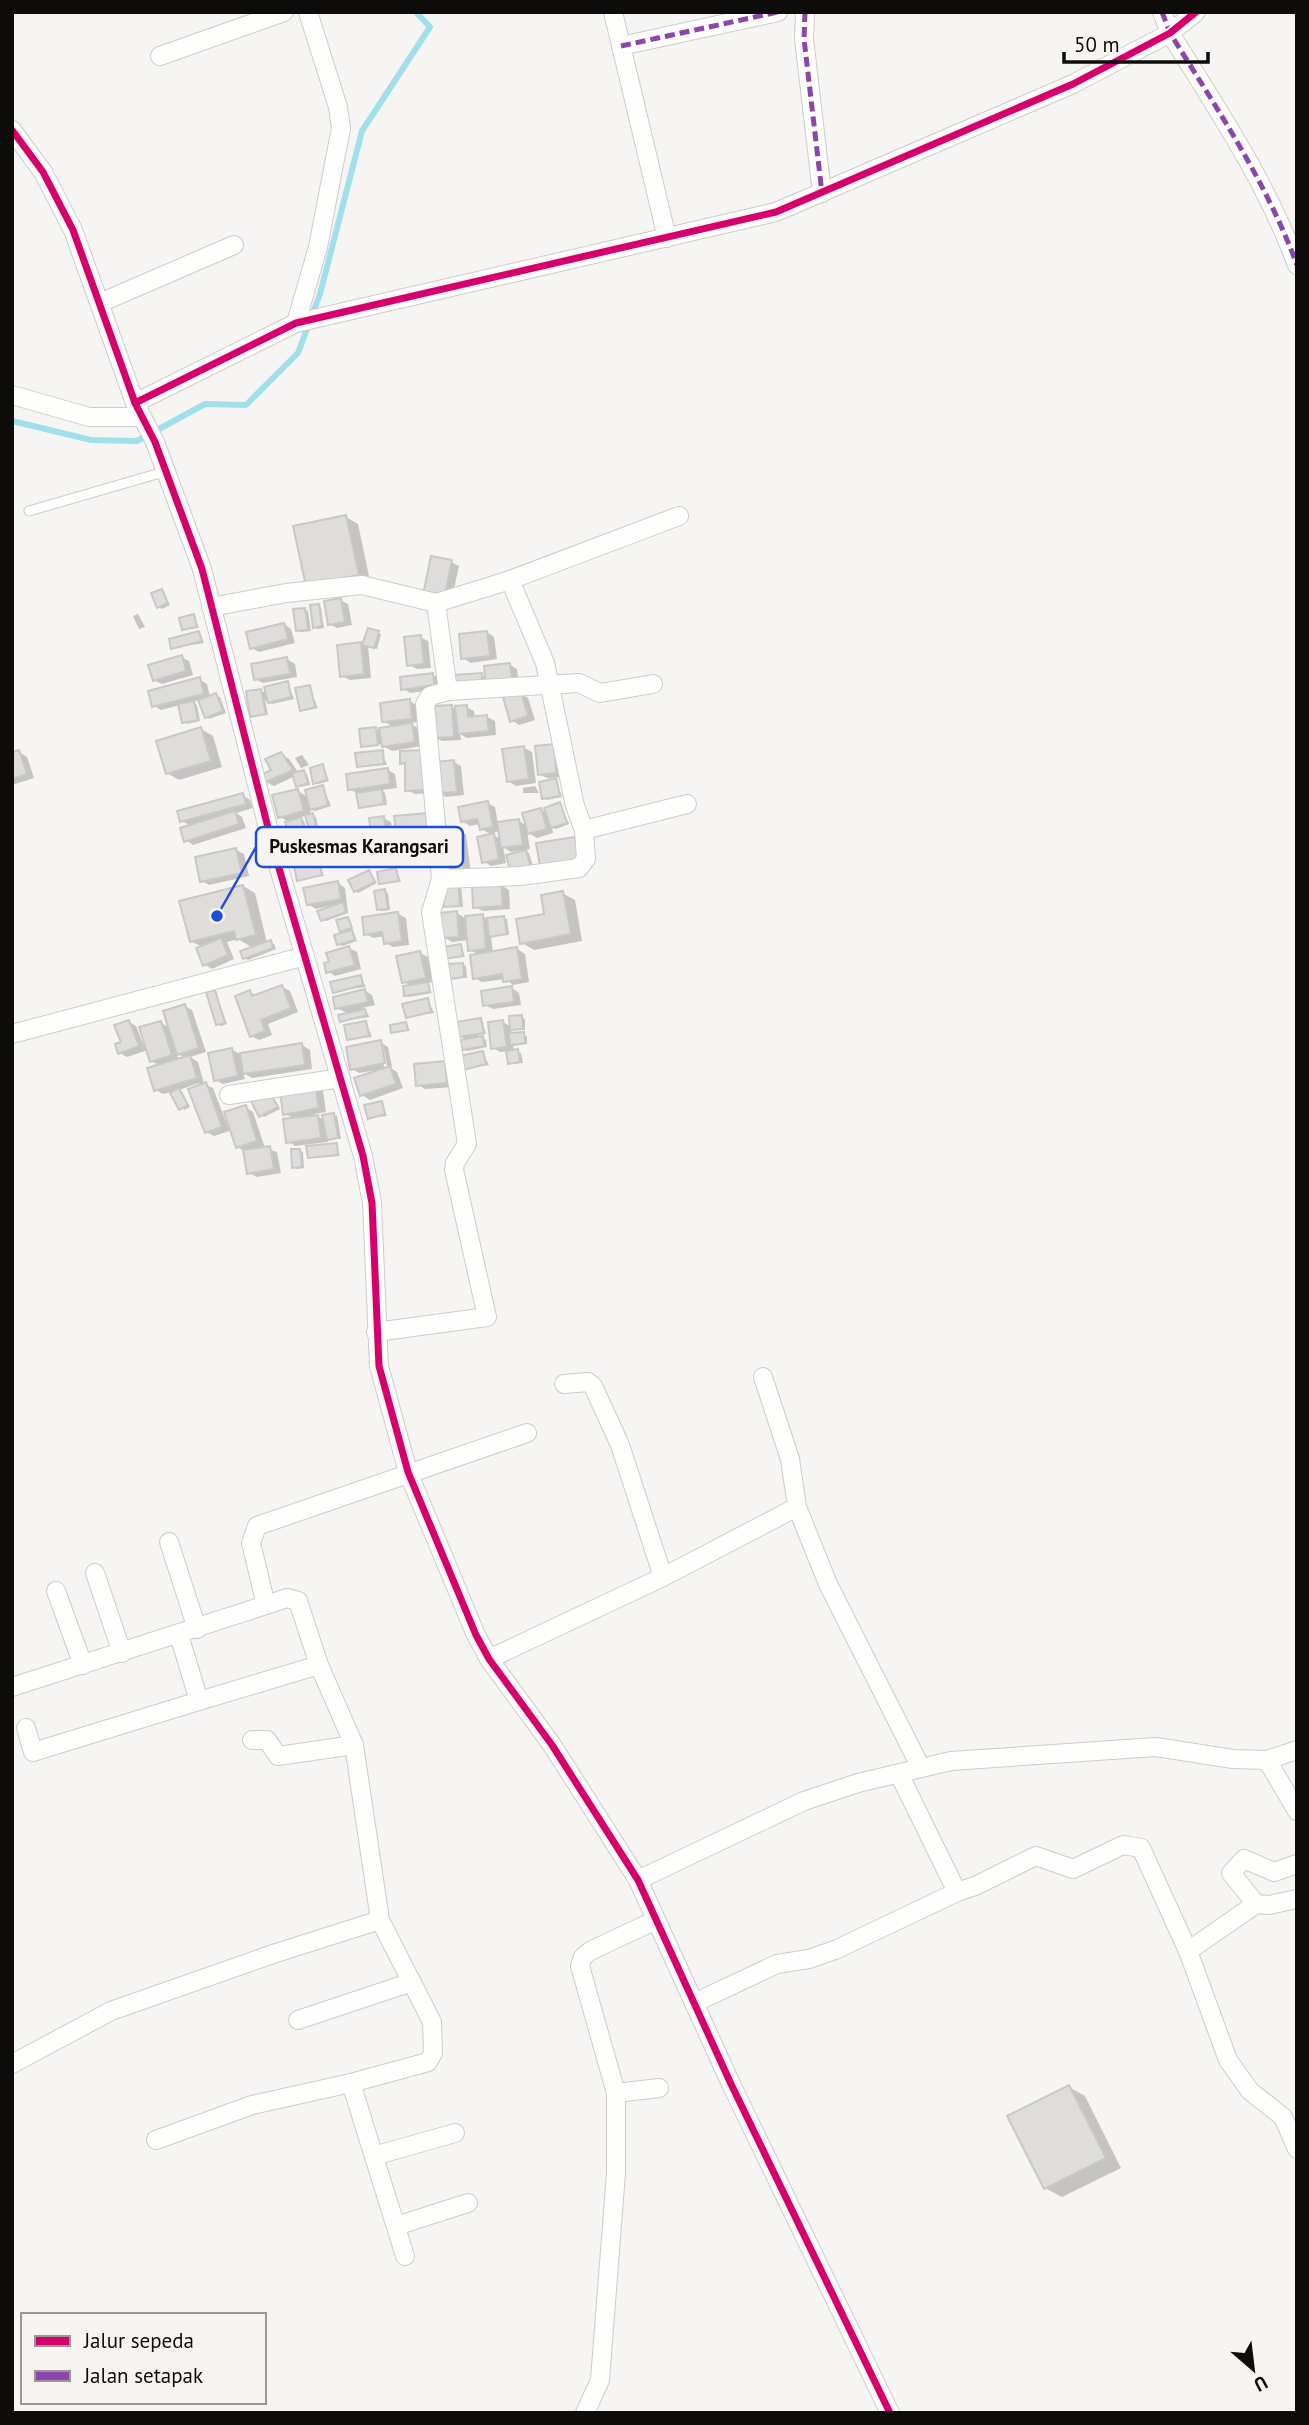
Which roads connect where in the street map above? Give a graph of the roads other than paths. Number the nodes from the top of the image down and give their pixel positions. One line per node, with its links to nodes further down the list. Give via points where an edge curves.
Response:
1 (284, 12): 10 (street)
2 (308, 12): 17 (street, via 341,128 318,247)
3 (613, 12): 9 (street)
4 (778, 12): 9 (street)
5 (806, 12): 12 (street, via 804,39)
6 (1162, 12): 8 (street)
7 (1196, 12): 8 (street)
8 (1170, 33): 12 (street, via 1073,84); 15 (street, via 1259,178)
9 (621, 46): 13 (street)
10 (160, 56)
11 (12, 130): 16 (street, via 43,172)
12 (822, 193): 13 (street, via 776,212)
13 (667, 238): 17 (street)
14 (233, 245): 16 (street)
15 (1297, 265)
16 (102, 302): 19 (street)
17 (297, 323): 19 (street)
18 (12, 396): 19 (street, via 89,417)
19 (145, 422): 20 (street)
20 (167, 471): 21 (lane); 25 (street)
21 (29, 511)
22 (679, 516): 23 (street)
23 (510, 580): 24 (street); 27 (street)
24 (436, 603): 25 (street, via 362,585); 28 (street)
25 (212, 607): 32 (street)
26 (653, 684): 27 (street, via 600,693 579,683)
27 (551, 685): 28 (street); 30 (street)
28 (448, 691): 31 (street, via 430,695 425,704)
29 (687, 804): 30 (street)
30 (584, 830): 31 (street, via 586,859 579,868)
31 (441, 879): 36 (street, via 431,912 467,1144 454,1170 487,1317)
32 (305, 956): 33 (street); 34 (street)
33 (12, 1034)
34 (341, 1078): 35 (street); 36 (street, via 372,1203)
35 (229, 1095)
36 (376, 1332): 40 (street, via 379,1366)
37 (763, 1377): 41 (street, via 790,1458)
38 (564, 1384): 44 (street, via 589,1382 593,1386 620,1445)
39 (527, 1433): 40 (street)
40 (408, 1472): 46 (street, via 257,1527 251,1544); 50 (street)
41 (797, 1507): 44 (street); 60 (street, via 828,1584)
42 (169, 1542): 47 (street)
43 (95, 1573): 49 (street)
44 (663, 1577): 50 (street)
45 (56, 1591): 52 (street)
46 (266, 1605): 47 (street); 51 (street, via 286,1598 298,1601)
47 (197, 1629): 48 (street)
48 (179, 1635): 49 (street); 54 (street)
49 (122, 1653): 52 (street)
50 (489, 1659): 64 (street, via 552,1745)
51 (319, 1664): 54 (street); 57 (street)
52 (83, 1665): 53 (street)
53 (12, 1687)
54 (198, 1701): 55 (street, via 33,1752)
55 (26, 1728)
56 (252, 1740): 57 (street, via 267,1740 278,1756)
57 (354, 1745): 68 (street)
58 (1297, 1750): 59 (street)
59 (1267, 1760): 60 (street, via 1156,1747 951,1761); 62 (street)
60 (921, 1768): 61 (street)
61 (899, 1774): 64 (street, via 804,1801); 65 (street)
62 (1297, 1811)
63 (1297, 1864): 67 (street, via 1274,1872 1244,1859 1236,1865 1231,1873)
64 (638, 1880): 69 (street)
65 (957, 1892): 70 (street, via 1036,1856 1070,1869 1123,1845 1141,1848); 72 (street, via 835,1950 778,1964)
66 (1297, 1899): 67 (street)
67 (1256, 1904): 70 (street)
68 (380, 1920): 71 (street); 74 (street, via 111,2011)
69 (656, 1920): 72 (street); 77 (street, via 590,1951 580,1966)
70 (1188, 1951): 80 (street, via 1228,2060 1250,2091 1283,2117)
71 (412, 1982): 73 (street); 75 (street, via 432,2022 433,2053 428,2062)
72 (694, 2003): 86 (street)
73 (298, 2020)
74 (12, 2064)
75 (351, 2083): 79 (street, via 252,2105); 81 (street)
76 (659, 2088): 77 (street)
77 (616, 2093): 85 (street, via 616,2174 600,2380)
78 (455, 2133): 81 (street)
79 (156, 2140)
80 (1297, 2149)
81 (374, 2156): 83 (street)
82 (468, 2203): 83 (street)
83 (396, 2226): 84 (street)
84 (405, 2256)
85 (585, 2413)
86 (890, 2413)

